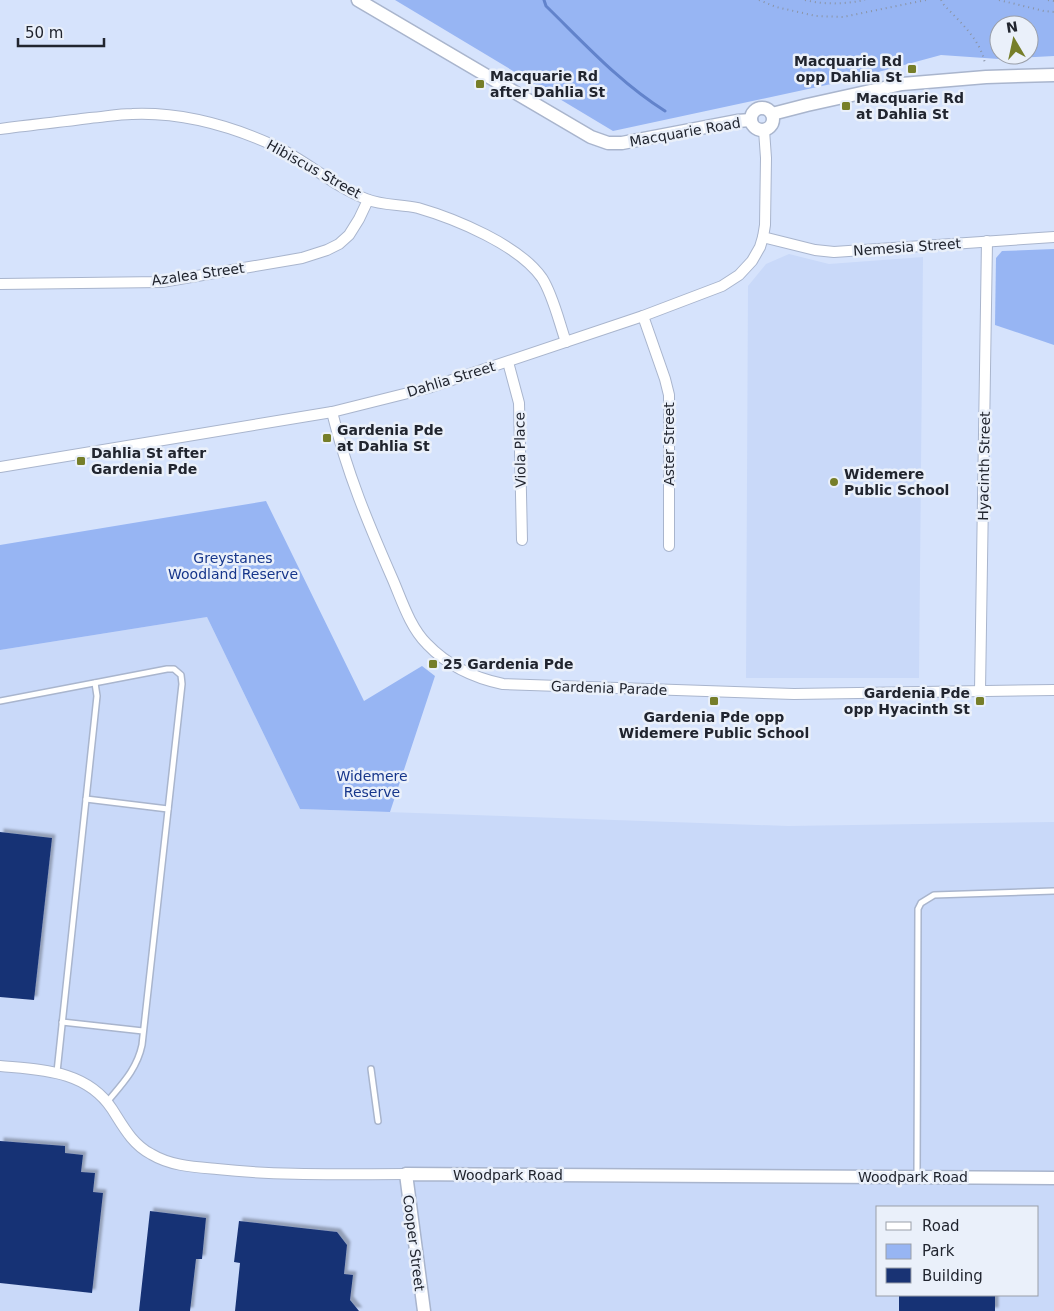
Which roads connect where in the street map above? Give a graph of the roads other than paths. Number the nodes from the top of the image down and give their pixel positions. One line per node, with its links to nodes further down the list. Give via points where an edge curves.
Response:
1 (358, 0): 4 (street, Macquarie Road, via 599,140 622,143)
2 (1054, 75): 3 (street, via 902,84)
3 (772, 114): 4 (street, via 761,107 754,110); 6 (street, via 772,124)
4 (751, 120): 6 (street, via 755,128)
5 (0, 129): 7 (street, Hibiscus Street, via 132,114 175,116 244,132 302,160 336,185)
6 (764, 130): 8 (street, Dahlia Street, via 765,225)
7 (368, 200): 11 (street, Azalea Street, via 349,236 340,244 302,258 162,282); 13 (street, Hibiscus Street, via 441,215 529,262 542,279)
8 (762, 237): 10 (street, Nemesia Street, via 834,252); 12 (street, Dahlia Street, via 752,260 733,279 713,290)
9 (1054, 237): 10 (street, Nemesia Street)
10 (987, 241): 21 (street, Hyacinth Street)
11 (0, 284)
12 (643, 316): 13 (street, Dahlia Street); 18 (street, Aster Street, via 669,395)
13 (566, 342): 14 (street, Dahlia Street)
14 (508, 362): 15 (street, Dahlia Street, via 428,388); 17 (street, Viola Place, via 519,403)
15 (332, 412): 16 (street, Dahlia Street); 21 (street, Gardenia Parade, via 340,446 367,522 410,619 425,643 464,672 503,684 804,694)
16 (0, 467)
17 (522, 540)
18 (669, 546)
19 (95, 683): 22 (lane); 23 (lane, via 97,696); 24 (lane, via 167,669 174,669 181,675)
20 (1054, 690): 21 (street, Gardenia Parade)
21 (980, 691)
22 (0, 701)
23 (86, 799): 24 (lane); 26 (lane)
24 (168, 810): 27 (lane)
25 (1054, 891): 34 (lane, via 934,895 921,902 918,909)
26 (62, 1022): 27 (lane); 30 (lane)
27 (143, 1031): 31 (lane, via 140,1055 129,1077)
28 (0, 1066): 30 (street, Woodpark Road)
29 (371, 1069): 32 (lane)
30 (57, 1072): 31 (street, Woodpark Road, via 86,1084)
31 (106, 1102): 33 (street, Woodpark Road, via 141,1148 175,1164 268,1174)
32 (378, 1121)
33 (406, 1174): 34 (street, Woodpark Road); 36 (street, Cooper Street)
34 (917, 1177): 35 (street, Woodpark Road)
35 (1054, 1178)
36 (424, 1311)

